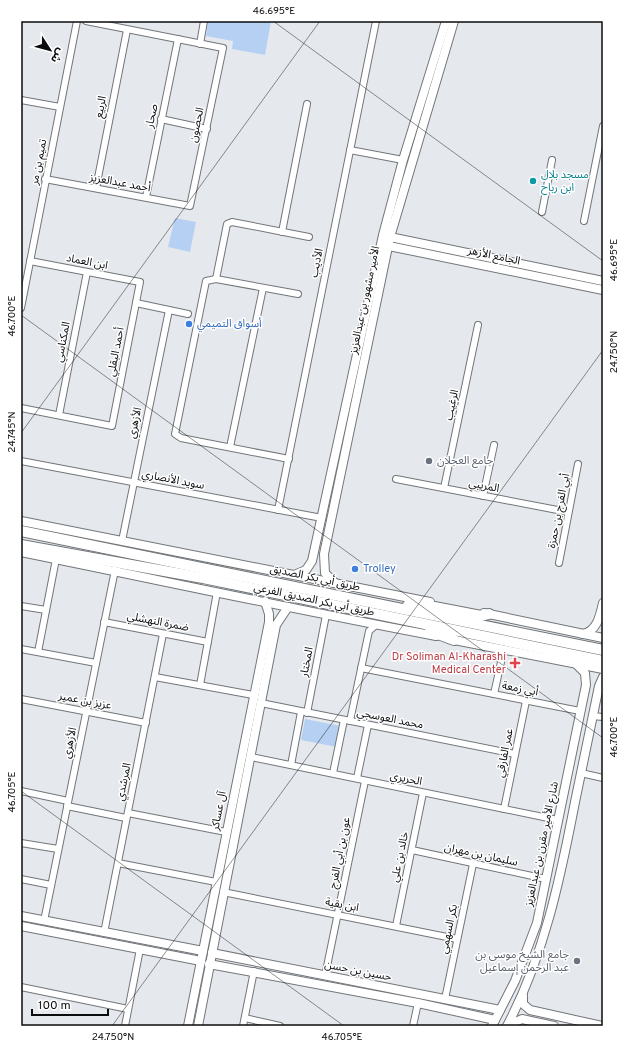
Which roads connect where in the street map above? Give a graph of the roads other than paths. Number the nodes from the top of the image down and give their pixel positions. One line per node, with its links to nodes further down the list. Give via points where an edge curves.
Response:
1 (77, 21): 12 (street, تميم بن مر)
2 (86, 21): 7 (street)
3 (204, 21): 9 (street)
4 (376, 21): 16 (street, الأديب)
5 (446, 21): 17 (street, الأمير مشهور بن عبدالعزيز)
6 (454, 21): 26 (street, الأمير مشهور بن عبدالعزيز)
7 (127, 30): 8 (street); 20 (street, الربيع)
8 (178, 39): 9 (street); 13 (street, صحار)
9 (200, 44): 15 (street, الحصون, via 223,48)
10 (21, 100): 12 (street)
11 (307, 104): 25 (street)
12 (60, 107): 19 (street, تميم بن مر)
13 (161, 119): 15 (street); 21 (street, صحار)
14 (603, 126): 24 (street)
15 (207, 129): 22 (street, الحصون)
16 (350, 150): 17 (street); 48 (street, الأديب)
17 (403, 160): 26 (street, الأمير مشهور بن عبدالعزيز)
18 (552, 160): 23 (street)
19 (46, 179): 20 (street, أحمد عبدالعزيز); 29 (street, تميم بن مر)
20 (96, 188): 21 (street, أحمد عبدالعزيز)
21 (146, 197): 22 (street, أحمد عبدالعزيز)
22 (190, 206)
23 (542, 212)
24 (584, 221)
25 (282, 232): 27 (street); 33 (street, via 232,222 227,224)
26 (386, 236): 28 (street, الأمير مشهور بن عبدالعزيز); 30 (street, الجامع الأزهر)
27 (309, 237)
28 (384, 245): 32 (street, الجامع الأزهر); 57 (street, الأمير مشهور بن عبدالعزيز); 65 (street, الأمير مشهور بن عبدالعزيز)
29 (30, 261): 31 (street, ابن العماد); 40 (street, تميم بن مر)
30 (520, 264): 32 (street); 34 (street, الجامع الأزهر)
31 (87, 272): 35 (street, ابن العماد); 45 (street, المكناسي)
32 (518, 273): 37 (street, الجامع الأزهر)
33 (216, 279): 36 (street); 47 (street, via 206,281 175,434 181,438)
34 (603, 281)
35 (140, 282): 39 (street, أحمد البقلي)
36 (262, 288): 38 (street); 47 (street)
37 (603, 290)
38 (298, 294)
39 (136, 304): 41 (street); 45 (street, أحمد البقلي, via 112,426)
40 (21, 308)
41 (169, 310): 42 (street); 52 (street, الأزهري)
42 (188, 314)
43 (478, 325): 53 (street, الرغيب)
44 (21, 408): 45 (street)
45 (59, 416)
46 (494, 445): 54 (street)
47 (230, 447): 48 (street)
48 (289, 459): 55 (street, الأديب)
49 (21, 461): 52 (street, سويد الأنصاري)
50 (578, 464): 56 (street, أبي الفرج بن حمزة)
51 (396, 479): 53 (street, المريبي)
52 (133, 482): 55 (street, سويد الأنصاري); 60 (street, الأزهري)
53 (444, 488): 54 (street, المريبي)
54 (483, 496): 56 (street, المريبي)
55 (278, 510): 57 (street, سويد الأنصاري)
56 (568, 512): 66 (street, أبي الفرج بن حمزة)
57 (322, 518): 63 (street, الأمير مشهور بن عبدالعزيز)
58 (21, 521): 60 (street, طريق أبي بكر الصديق الفرعي)
59 (21, 531): 74 (main road, طريق أبي بكر الصديق)
60 (122, 541): 68 (street, طريق أبي بكر الصديق الفرعي)
61 (21, 545): 77 (main road, طريق أبي بكر الصديق, via 203,578)
62 (21, 552): 64 (street, طريق أبي بكر الصديق الفرعي)
63 (313, 557): 65 (street, via 317,561); 68 (street, الأمير مشهور بن عبدالعزيز, via 306,570)
64 (56, 559): 67 (street, طريق أبي بكر الصديق الفرعي); 76 (street)
65 (324, 559): 69 (street, الأمير مشهور بن عبدالعزيز, via 324,573)
66 (559, 563)
67 (115, 570): 70 (street, طريق أبي بكر الصديق الفرعي); 80 (street, الأزهري)
68 (293, 576): 69 (street, طريق أبي بكر الصديق الفرعي)
69 (336, 584): 78 (street, طريق أبي بكر الصديق الفرعي)
70 (217, 592): 71 (street, طريق أبي بكر الصديق الفرعي); 89 (street)
71 (265, 601): 73 (street, طريق أبي بكر الصديق الفرعي); 82 (street, آل عساكر)
72 (21, 606): 76 (street)
73 (288, 607): 79 (street, طريق أبي بكر الصديق الفرعي); 82 (street, آل عساكر)
74 (394, 607): 78 (main road, via 417,605 478,616); 92 (main road, طريق أبي بكر الصديق)
75 (603, 608): 86 (street, via 594,628)
76 (46, 610): 93 (street)
77 (356, 610): 88 (main road, via 364,616 431,631); 94 (main road, طريق أبي بكر الصديق)
78 (489, 614): 86 (street, طريق أبي بكر الصديق الفرعي)
79 (326, 615): 81 (street, طريق أبي بكر الصديق الفرعي); 111 (street, المختار)
80 (104, 622): 85 (street, ضمرة النهشلي); 95 (street, الأزهري)
81 (363, 622): 83 (street, طريق أبي بكر الصديق الفرعي); 84 (street)
82 (272, 623): 103 (street, آل عساكر); 107 (street, آل عساكر)
83 (376, 625): 84 (street); 88 (street, طريق أبي بكر الصديق الفرعي)
84 (369, 631): 97 (street)
85 (163, 634): 89 (street, ضمرة النهشلي); 99 (street, المرشدي)
86 (582, 634): 87 (street, طريق أبي بكر الصديق الفرعي)
87 (603, 638)
88 (454, 640): 90 (street, طريق أبي بكر الصديق الفرعي)
89 (208, 642): 101 (street)
90 (497, 648): 96 (street, طريق أبي بكر الصديق الفرعي); 102 (street, via 501,662)
91 (21, 649): 93 (street)
92 (603, 650)
93 (38, 652): 95 (street)
94 (603, 661)
95 (96, 663): 109 (street, الأزهري)
96 (574, 664): 98 (street, طريق أبي بكر الصديق الفرعي); 106 (street, شارع الأمير مقرن بن عبدالعزيز, via 581,667 585,673)
97 (361, 668): 102 (street, أبي زمعة); 114 (street)
98 (603, 669)
99 (155, 677): 101 (street); 115 (street, المرشدي)
100 (603, 677): 108 (street, شارع الأمير مقرن بن عبدالعزيز)
101 (200, 685): 103 (street)
102 (494, 694): 105 (street, أبي زمعة)
103 (253, 695): 117 (street, آل عساكر)
104 (21, 699): 109 (street, عزيز بن عمير)
105 (526, 701): 110 (street, أبي زمعة); 119 (street, عمر الفارقي)
106 (582, 701): 108 (street, via 590,696); 110 (street, شارع الأمير مقرن بن عبدالعزيز)
107 (261, 703): 111 (street, محمد العوسجي); 118 (street, آل عساكر)
108 (595, 703): 112 (street, شارع الأمير مقرن بن عبدالعزيز)
109 (87, 711): 115 (street, عزيز بن عمير); 129 (street, الأزهري)
110 (580, 711): 132 (street, شارع الأمير مقرن بن عبدالعزيز)
111 (304, 712): 114 (street, محمد العوسجي); 121 (street, المختار)
112 (592, 716): 113 (street); 123 (street, شارع الأمير مقرن بن عبدالعزيز)
113 (603, 717)
114 (347, 720): 116 (street, محمد العوسجي); 122 (street)
115 (146, 723): 131 (street, المرشدي)
116 (368, 725): 119 (street, محمد العوسجي); 124 (street)
117 (247, 727): 118 (street); 133 (street, آل عساكر)
118 (256, 728): 120 (street, آل عساكر)
119 (515, 754): 130 (street, عمر الفارقي)
120 (251, 758): 121 (street, الحريري); 143 (street, آل عساكر)
121 (291, 765): 122 (street, الحريري)
122 (333, 773): 124 (street, الحريري)
123 (581, 773): 125 (street); 164 (street, شارع الأمير مقرن بن عبدالعزيز, via 546,931)
124 (357, 778): 126 (street, الحريري)
125 (603, 778)
126 (365, 781): 128 (street, الحريري); 144 (street, عون بن أبي الفرج)
127 (21, 792): 129 (street)
128 (423, 793): 130 (street, الحريري); 136 (street, خالد بن علي)
129 (68, 804): 131 (street); 135 (street, الأزهري)
130 (504, 809): 132 (street, الحريري)
131 (127, 815): 133 (street); 137 (street, المرشدي)
132 (558, 820): 140 (street, شارع الأمير مقرن بن عبدالعزيز)
133 (226, 832): 141 (street, آل عساكر)
134 (21, 843): 135 (street)
135 (58, 849): 142 (street, الأزهري)
136 (412, 850): 138 (street, سليمان بن مهران); 148 (street, خالد بن علي)
137 (118, 863): 141 (street); 150 (street, المرشدي)
138 (473, 864): 140 (street, سليمان بن مهران); 151 (street, بكر السهمي)
139 (21, 879): 142 (street)
140 (546, 879): 168 (street, شارع الأمير مقرن بن عبدالعزيز, via 537,923 516,981)
141 (216, 882): 155 (street, آل عساكر)
142 (51, 885): 146 (street, الأزهري)
143 (224, 892): 144 (street, ابن بقية); 157 (street, آل عساكر)
144 (338, 914): 148 (street, ابن بقية); 162 (street, عون بن أبي الفرج)
145 (21, 916): 146 (street)
146 (45, 921): 149 (street); 150 (street)
147 (21, 926): 149 (street)
148 (396, 926): 151 (street, ابن بقية)
149 (45, 930): 154 (street)
150 (104, 933): 152 (street)
151 (457, 939): 165 (street, بكر السهمي)
152 (162, 944): 153 (street); 156 (street)
153 (186, 948): 155 (street); 158 (street, via 191,952 190,956)
154 (140, 949): 156 (street); 167 (street)
155 (203, 951): 159 (street, آل عساكر)
156 (161, 953): 158 (street)
157 (212, 954): 160 (street, آل عساكر); 162 (street, حسين بن حسن)
158 (184, 957): 159 (street)
159 (201, 961): 172 (street, آل عساكر)
160 (209, 964): 161 (street, حسين بن حسن); 173 (street, آل عساكر)
161 (254, 971): 166 (street, حسين بن حسن); 169 (street)
162 (325, 976): 165 (street, حسين بن حسن)
163 (21, 987): 167 (street)
164 (523, 994): 177 (street, شارع الأمير مقرن بن عبدالعزيز); 179 (street, via 523,1004 530,1010)
165 (445, 999): 168 (street, حسين بن حسن)
166 (418, 1003): 170 (street, حسين بن حسن); 176 (street)
167 (128, 1009): 171 (street)
168 (500, 1010): 170 (street, شارع الأمير مقرن بن عبدالعزيز)
169 (245, 1018): 174 (street); 175 (street)
170 (493, 1023)
171 (125, 1026)
172 (188, 1026)
173 (198, 1026)
174 (243, 1026)
175 (280, 1026)
176 (412, 1026)
177 (507, 1026): 178 (street, via 522,1019)
178 (554, 1026)
179 (602, 1026)

